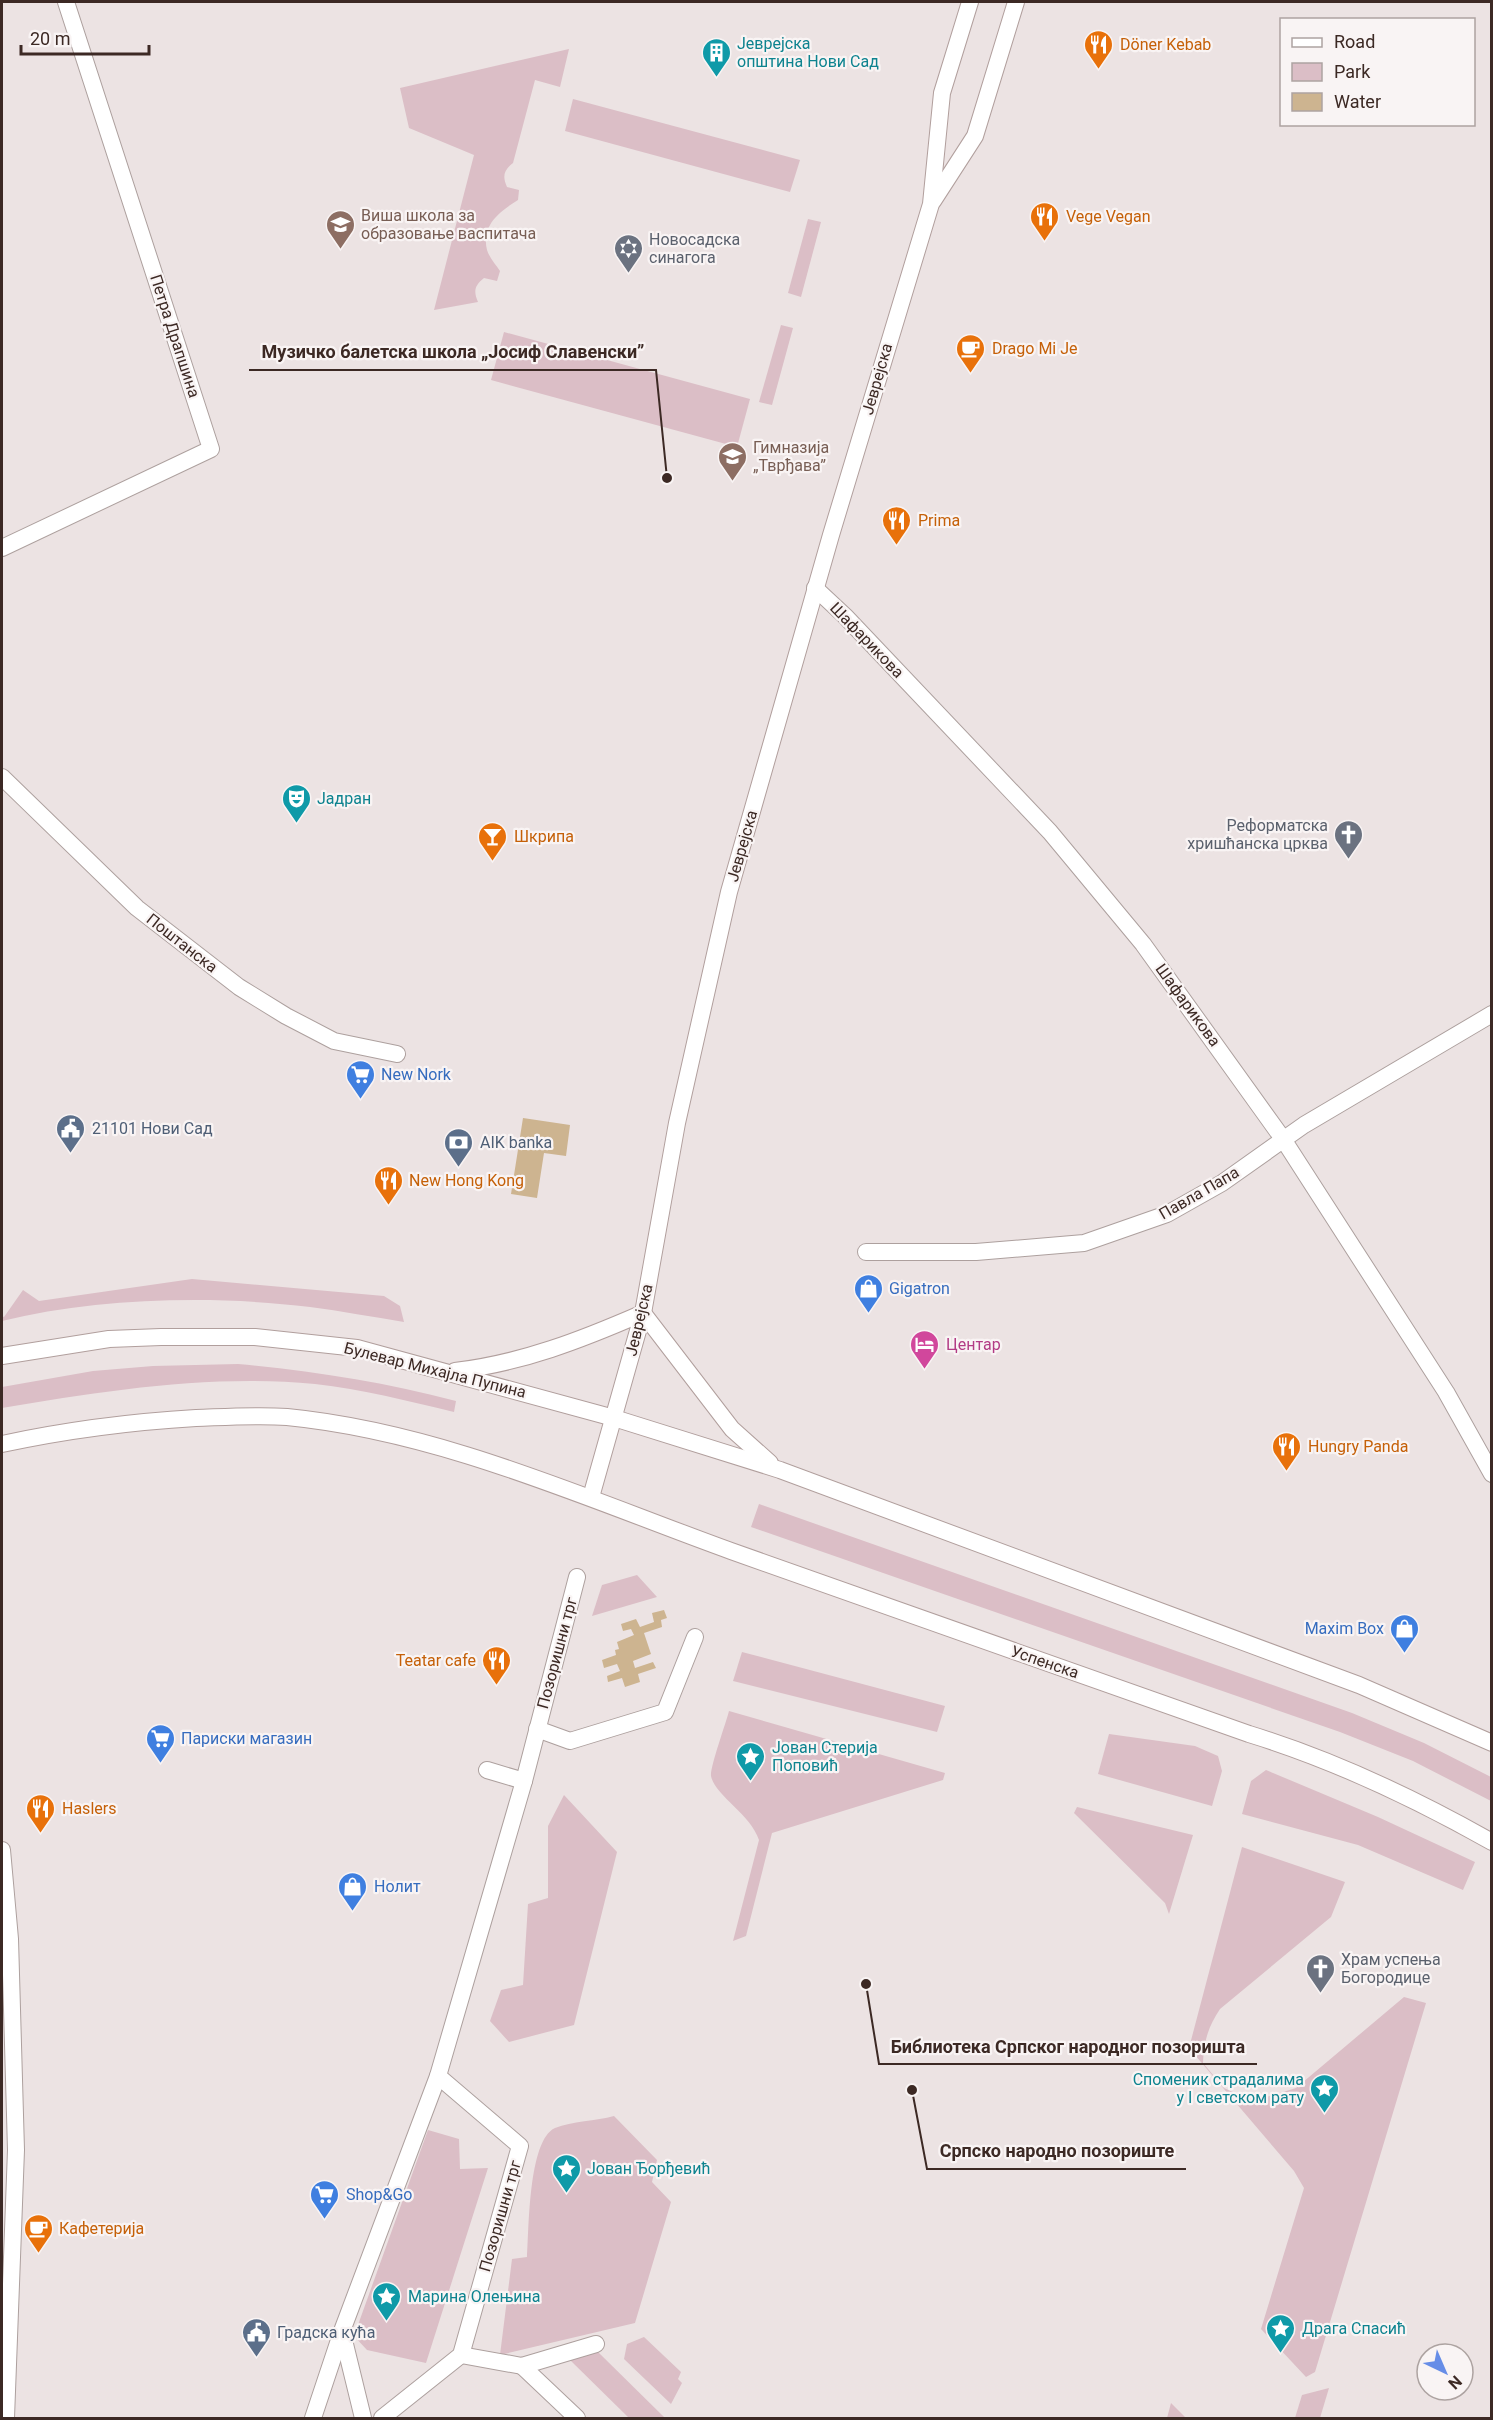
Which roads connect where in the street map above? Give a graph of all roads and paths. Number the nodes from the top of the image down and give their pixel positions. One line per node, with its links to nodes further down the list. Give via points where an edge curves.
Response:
1 (66, 2): 5 (street, Петра Драпшина, via 212,449)
2 (970, 2): 4 (street, Јеврејска, via 942,93)
3 (1016, 2): 4 (street, Јеврејска, via 975,136)
4 (931, 204): 6 (street, Јеврејска)
5 (2, 548)
6 (815, 588): 10 (street, Шафарикова, via 1050,832 1143,944); 12 (street, Јеврејска, via 729,892 679,1112)
7 (2, 777): 9 (street, Поштанска, via 137,908 239,987 334,1041)
8 (1491, 1014): 10 (street, Павла Папа)
9 (397, 1054)
10 (1283, 1139): 11 (street, Павла Папа, via 1222,1183 1167,1214 1084,1243 976,1252); 18 (street, Шафарикова, via 1446,1392)
11 (866, 1252)
12 (643, 1313): 14 (street, via 569,1345 503,1364); 15 (street, Јеврејска); 17 (street, via 732,1429)
13 (2, 1356): 14 (street, Булевар Михајла Пупина, via 109,1339 255,1336 357,1348)
14 (445, 1372): 15 (street, Булевар Михајла Пупина)
15 (614, 1418): 17 (street); 19 (street, Јеврејска)
16 (2, 1444): 19 (street, via 74,1428 132,1421 284,1417 388,1435)
17 (780, 1470): 23 (street, via 1359,1684)
18 (1491, 1474)
19 (591, 1497): 26 (street, Успенска, via 728,1550 1302,1750 1443,1814)
20 (577, 1577): 22 (street, Позоришни трг)
21 (695, 1636): 22 (street, Позоришни трг, via 665,1712 570,1741)
22 (537, 1729): 25 (street, Позоришни трг)
23 (1491, 1743)
24 (487, 1770): 25 (street)
25 (524, 1782): 28 (street, Позоришни трг)
26 (1491, 1842)
27 (2, 1850): 33 (street, via 23,2151)
28 (438, 2076): 29 (street, Позоришни трг); 31 (street, Позоришни трг, via 520,2146)
29 (342, 2331): 34 (street, Позоришни трг); 35 (street)
30 (596, 2344): 32 (street)
31 (461, 2355): 32 (street); 36 (street)
32 (522, 2366): 37 (street)
33 (6, 2418)
34 (313, 2418)
35 (363, 2418)
36 (381, 2418)
37 (578, 2418)

